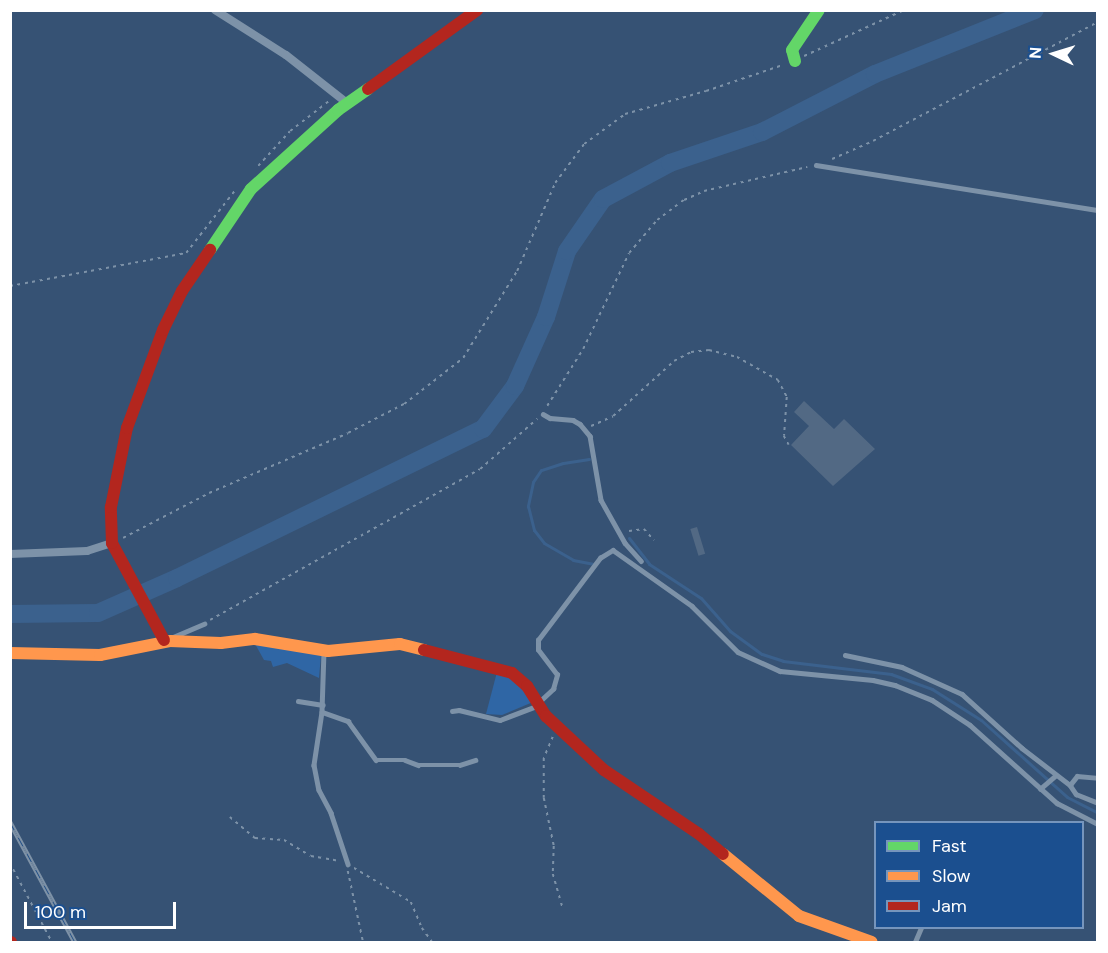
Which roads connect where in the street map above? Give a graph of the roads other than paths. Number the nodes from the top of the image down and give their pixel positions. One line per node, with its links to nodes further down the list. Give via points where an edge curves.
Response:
1 (215, 10): 5 (street, via 286,55)
2 (477, 10): 5 (street)
3 (819, 10): 4 (street, via 792,50)
4 (795, 61)
5 (342, 99): 9 (street, via 251,189 182,291 163,330 127,429 111,507)
6 (816, 165): 7 (lane)
7 (1098, 210)
8 (543, 414): 11 (lane, via 573,420 585,429 592,445 602,500)
9 (112, 543): 10 (street, via 87,551); 13 (street, via 158,628)
10 (10, 554)
11 (641, 561)
12 (204, 624): 13 (lane)
13 (161, 642): 14 (street, via 255,639); 15 (street, via 100,656)
14 (324, 651): 18 (street, via 396,644 450,655 512,673); 19 (lane)
15 (10, 653)
16 (845, 655): 23 (lane, via 888,663 949,686)
17 (298, 701): 19 (lane)
18 (539, 704): 20 (lane, via 500,720); 26 (lane, via 553,689 557,675 538,650 538,640 600,558 614,550 692,606 738,652 780,671 873,680 932,700 970,725); 30 (street, via 560,730 618,781 699,834 805,920)
19 (323, 705): 21 (lane)
20 (452, 711)
21 (322, 712): 22 (lane, via 348,722 376,760 405,760 411,765 425,766 460,765); 29 (lane, via 316,740 316,778)
22 (475, 760)
23 (1056, 775): 25 (lane); 26 (lane)
24 (1098, 778): 25 (lane, via 1077,776)
25 (1070, 785): 27 (lane, via 1076,794)
26 (1040, 789): 28 (lane, via 1068,810)
27 (1098, 803)
28 (1098, 824)
29 (348, 864)
30 (873, 942)

